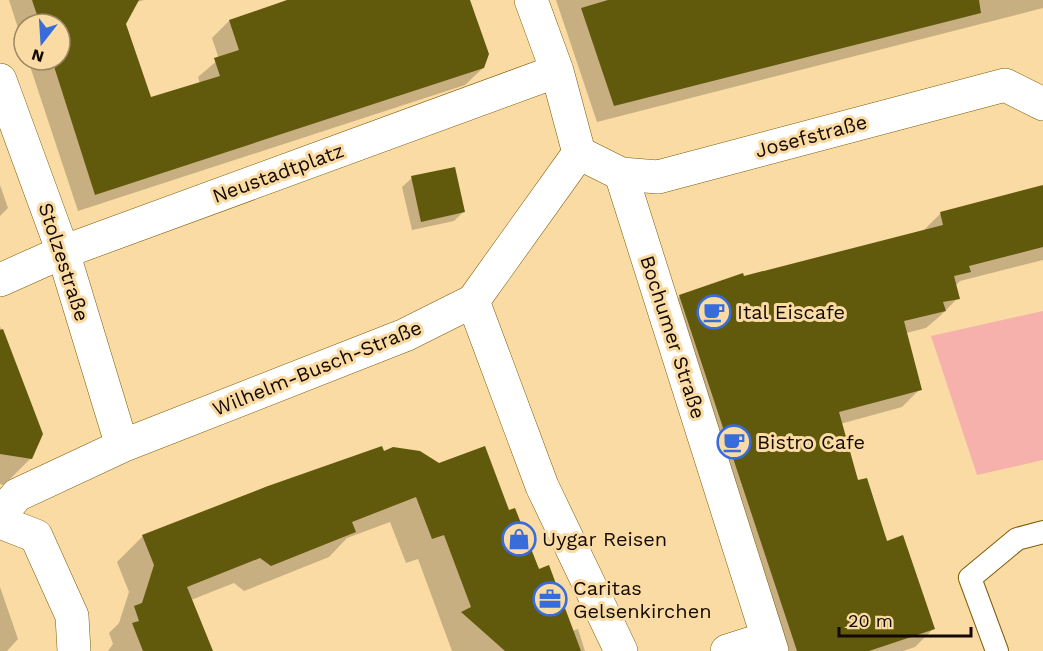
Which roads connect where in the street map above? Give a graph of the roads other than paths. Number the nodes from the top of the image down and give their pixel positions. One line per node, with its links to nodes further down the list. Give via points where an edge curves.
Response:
1 (531, 0): 2 (street)
2 (557, 71): 5 (street); 7 (street, Neustadtplatz)
3 (0, 80): 7 (street, Stolzestraße)
4 (1043, 104): 6 (street, Josefstraße, via 1005,85 657,177)
5 (579, 153): 6 (street, Josefstraße); 9 (street, Wilhelm-Busch-Straße)
6 (621, 174): 14 (street, Bochumer Straße)
7 (63, 252): 8 (street, Neustadtplatz); 10 (street, Stolzestraße)
8 (0, 280)
9 (474, 301): 10 (street, Wilhelm-Busch-Straße, via 405,335); 16 (street, via 542,486)
10 (122, 446): 11 (street, Wilhelm-Busch-Straße, via 17,495)
11 (0, 515)
12 (0, 522): 15 (street, via 36,536 72,616)
13 (1043, 531): 18 (lane, via 1017,538 970,578)
14 (770, 644): 17 (street, Bochumer Straße)
15 (74, 651)
16 (621, 651)
17 (728, 651)
18 (997, 651)

